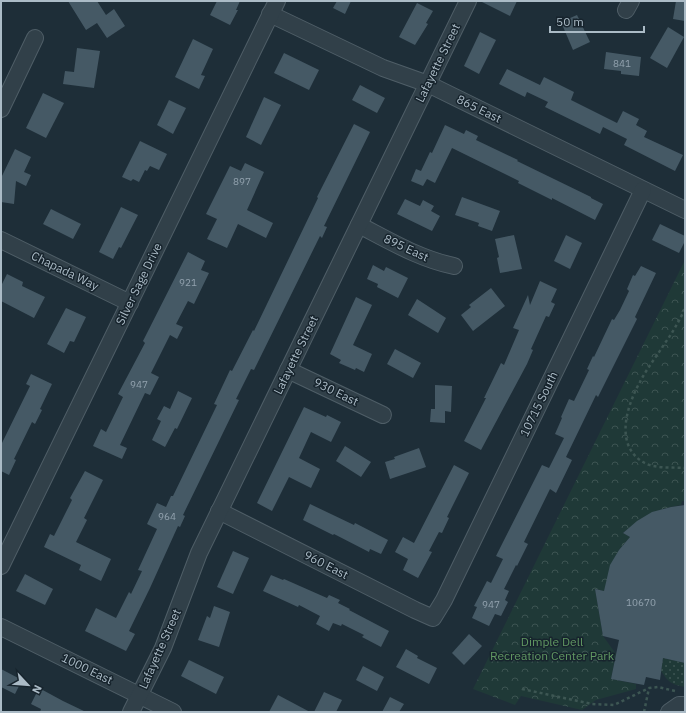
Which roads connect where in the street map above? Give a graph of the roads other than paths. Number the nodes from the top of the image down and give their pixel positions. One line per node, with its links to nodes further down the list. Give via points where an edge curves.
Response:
1 (468, 1): 4 (street, Lafayette Street)
2 (274, 8): 4 (street, 865 East, via 383,68); 11 (street, Silver Sage Drive)
3 (36, 38): 5 (street)
4 (428, 84): 6 (street, 865 East); 8 (street, Lafayette Street)
5 (1, 109)
6 (643, 190): 7 (street, 865 East); 16 (street, 10715 South)
7 (685, 210)
8 (359, 225): 10 (street, 895 East, via 424,258); 12 (street, Lafayette Street)
9 (1, 240): 11 (street, Chapada Way)
10 (454, 266)
11 (130, 303): 15 (street, Silver Sage Drive)
12 (288, 370): 13 (street, 930 East); 14 (street, Lafayette Street)
13 (383, 415)
14 (219, 511): 16 (street, 960 East); 18 (street, Lafayette Street)
15 (1, 566)
16 (433, 618)
17 (1, 627): 18 (street, 1000 East)
18 (140, 695): 20 (street, Lafayette Street); 21 (street, 1000 East)
19 (682, 698): 22 (street, via 679,705)
20 (131, 712)
21 (173, 712)
22 (669, 712)

